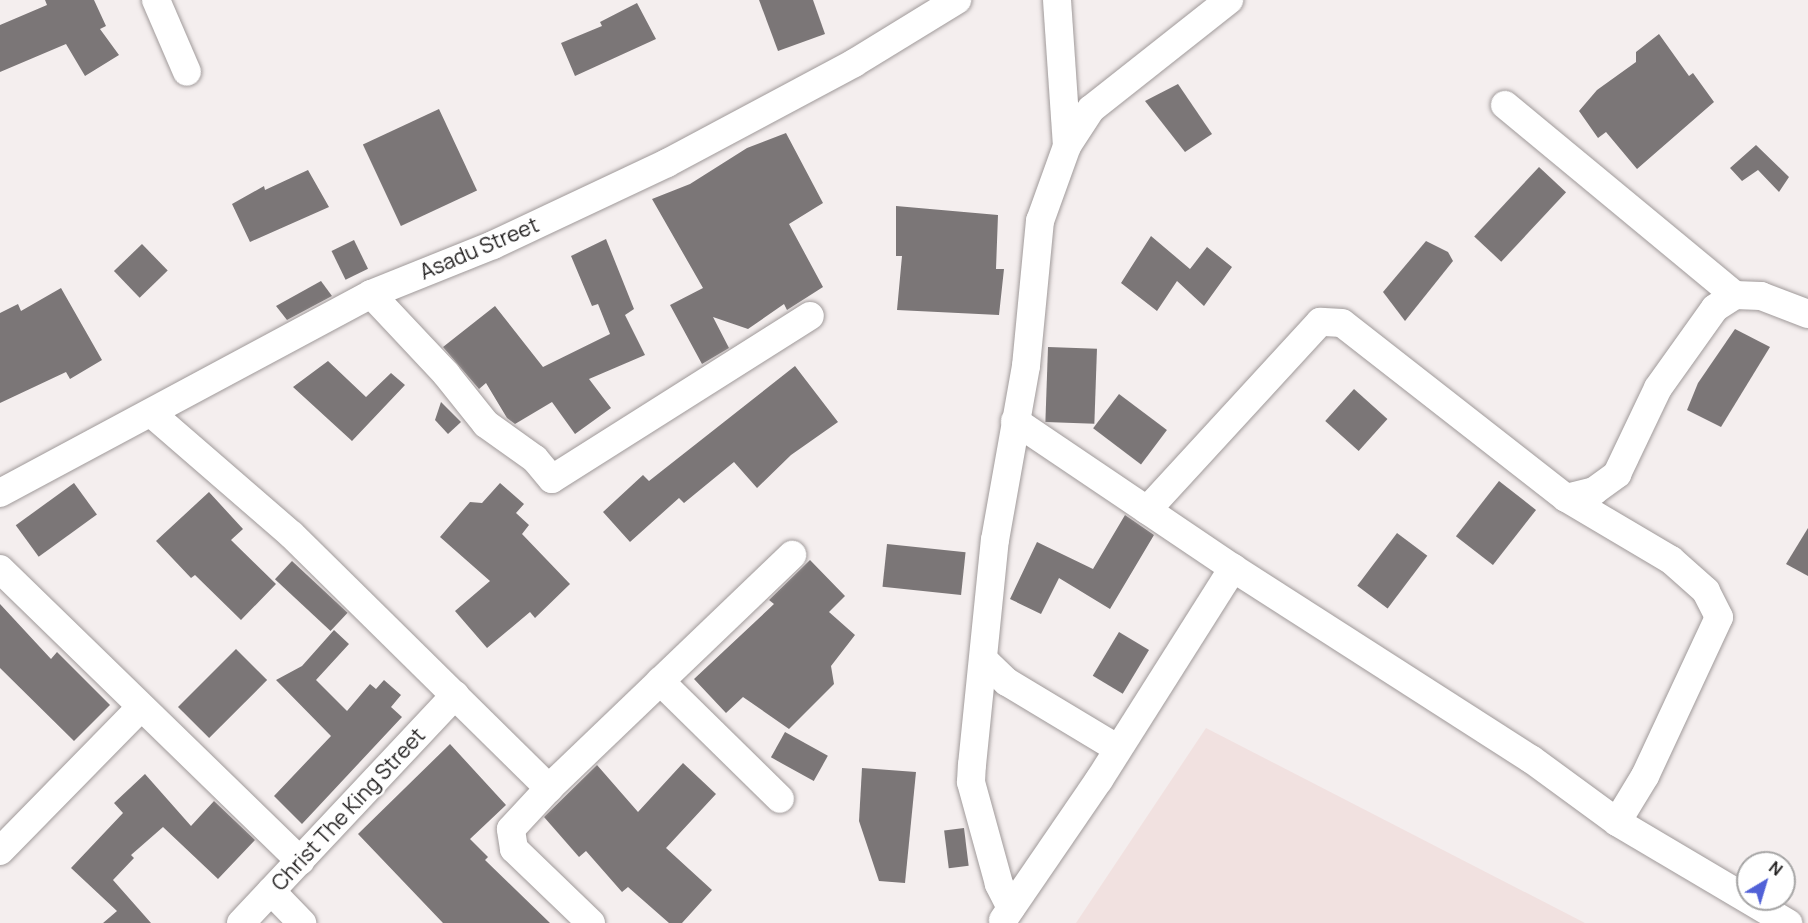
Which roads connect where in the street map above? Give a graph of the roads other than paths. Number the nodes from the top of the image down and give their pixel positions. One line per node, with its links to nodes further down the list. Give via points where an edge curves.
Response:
1 (156, 0): 5 (street)
2 (957, 0): 8 (street, Asadu Street, via 854,63 667,163 493,245)
3 (1057, 0): 7 (street)
4 (1229, 0): 7 (street, via 1091,109)
5 (187, 72)
6 (1505, 105): 9 (street)
7 (1067, 146): 13 (street, via 1040,221 1026,366)
8 (371, 294): 11 (street, via 446,374 486,424 536,459 552,479); 12 (street, Asadu Street)
9 (1735, 295): 10 (street, via 1761,296); 14 (street, via 1715,308 1658,388)
10 (1808, 314)
11 (810, 316)
12 (151, 413): 15 (street, Asadu Street); 24 (street, via 292,536)
13 (1015, 421): 17 (street); 22 (street, via 995,540)
14 (1617, 474): 16 (street, via 1594,491); 18 (street, via 1617,505)
15 (0, 493)
16 (1566, 498): 17 (street, via 1342,323 1320,322); 18 (street)
17 (1147, 510): 21 (street)
18 (1625, 533): 29 (street, via 1671,560 1706,591 1719,617 1645,776)
19 (792, 555): 23 (street)
20 (0, 568): 25 (street)
21 (1233, 568): 26 (street); 29 (street, via 1532,759)
22 (985, 661): 26 (street, via 1007,682); 33 (street, via 971,782)
23 (660, 681): 27 (street); 28 (street)
24 (455, 695): 27 (street); 31 (street, Christ The King Street)
25 (140, 708): 30 (street); 31 (street)
26 (1117, 748): 33 (street)
27 (549, 788): 36 (street, via 511,829 510,839 514,849)
28 (780, 800)
29 (1617, 822): 37 (street)
30 (0, 851)
31 (300, 861): 32 (street, Christ The King Street)
32 (271, 891): 34 (street, Christ The King Street); 35 (street)
33 (1006, 915)
34 (241, 923)
35 (302, 923)
36 (591, 923)
37 (1788, 923)

